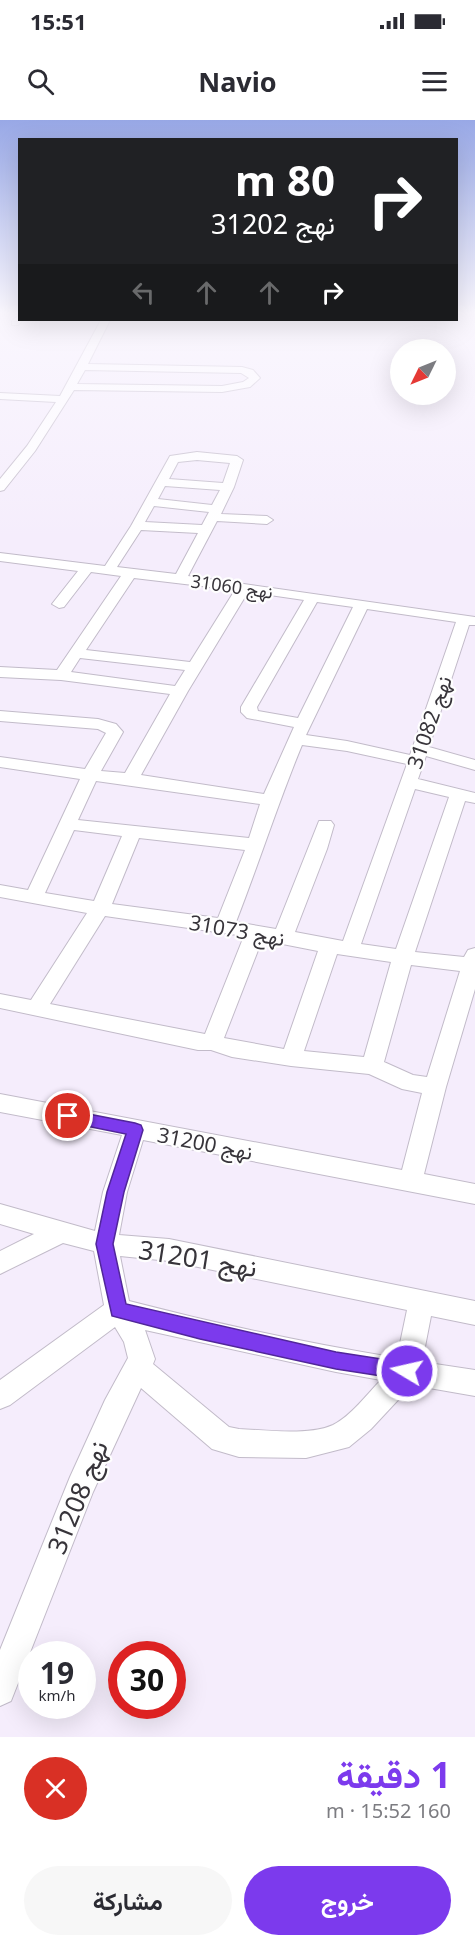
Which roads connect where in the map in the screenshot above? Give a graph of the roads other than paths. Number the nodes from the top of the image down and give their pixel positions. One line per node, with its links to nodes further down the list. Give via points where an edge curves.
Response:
1 (70, 387): 5 (street)
2 (105, 387): 3 (street)
3 (228, 387)
4 (0, 396): 5 (street)
5 (63, 399): 6 (street)
6 (4, 477): 8 (street)
7 (163, 482): 9 (street); 9 (street, via 171,463 178,458 229,458 238,461); 10 (street)
8 (0, 487)
9 (228, 487): 11 (street)
10 (150, 502): 11 (street); 13 (street)
11 (210, 518): 12 (street); 13 (street); 18 (street)
12 (267, 520)
13 (137, 526): 16 (street)
14 (0, 557): 15 (street, نهج 31060)
15 (87, 568): 16 (street, نهج 31060); 21 (street)
16 (108, 571): 17 (street, نهج 31060)
17 (126, 579): 18 (street, نهج 31060); 24 (street)
18 (180, 579): 19 (street, نهج 31060)
19 (244, 587): 20 (street, نهج 31060); 25 (street)
20 (313, 597): 22 (street, نهج 31060); 30 (street, via 249,707 253,715)
21 (59, 604)
22 (362, 604): 23 (street, نهج 31060); 30 (street)
23 (466, 624): 31 (street, نهج 31082)
24 (75, 653): 25 (street); 27 (street)
25 (195, 667): 28 (street)
26 (0, 672): 27 (street)
27 (61, 675): 28 (street)
28 (180, 691): 35 (street)
29 (0, 716): 34 (street, via 98,724 114,729)
30 (302, 727): 31 (street, via 347,746); 38 (street)
31 (417, 755): 32 (street); 36 (street, نهج 31082)
32 (475, 765)
33 (2, 766): 34 (street)
34 (90, 775): 35 (street); 39 (street)
35 (130, 779): 38 (street)
36 (409, 782): 37 (street, نهج 31082); 49 (street)
37 (467, 796): 50 (street)
38 (270, 800): 42 (street)
39 (67, 824): 41 (street); 44 (street)
40 (325, 825): 48 (street)
41 (133, 831): 42 (street); 45 (street)
42 (256, 845): 46 (street)
43 (0, 891): 44 (street, نهج 31073)
44 (34, 897): 45 (street, نهج 31073)
45 (100, 909): 46 (street, نهج 31073); 53 (street)
46 (225, 926): 47 (street, نهج 31073)
47 (255, 932): 48 (street, نهج 31073); 54 (street)
48 (283, 937): 49 (street, نهج 31073)
49 (340, 947): 50 (street, نهج 31073); 55 (street)
50 (403, 957): 51 (street, نهج 31073); 56 (street)
51 (474, 961): 57 (street)
52 (0, 1001): 53 (street)
53 (36, 1008): 54 (street)
54 (212, 1042): 55 (street)
55 (291, 1058): 56 (street)
56 (372, 1066): 57 (street, via 410,1083)
57 (435, 1087): 60 (street)
58 (0, 1103): 59 (street, نهج 31200)
59 (135, 1130): 60 (street, نهج 31200); 64 (street, via 115,1192)
60 (410, 1183): 61 (street, نهج 31200)
61 (475, 1194)
62 (0, 1214): 63 (street, نهج 31201)
63 (63, 1231): 64 (street, نهج 31201); 65 (street)
64 (105, 1244): 66 (street, نهج 31201, via 169,1250); 67 (street)
65 (0, 1263)
66 (421, 1303): 68 (street, نهج 31201); 70 (street)
67 (118, 1310): 69 (street, via 136,1338 142,1359); 70 (street, via 336,1360); 72 (street)
68 (475, 1313)
69 (139, 1369): 70 (street, via 222,1439 238,1443 306,1444 339,1437 361,1420); 73 (street, نهج 31208, via 115,1409 84,1477)
70 (407, 1371): 71 (street)
71 (475, 1383)
72 (0, 1396)
73 (0, 1690)

